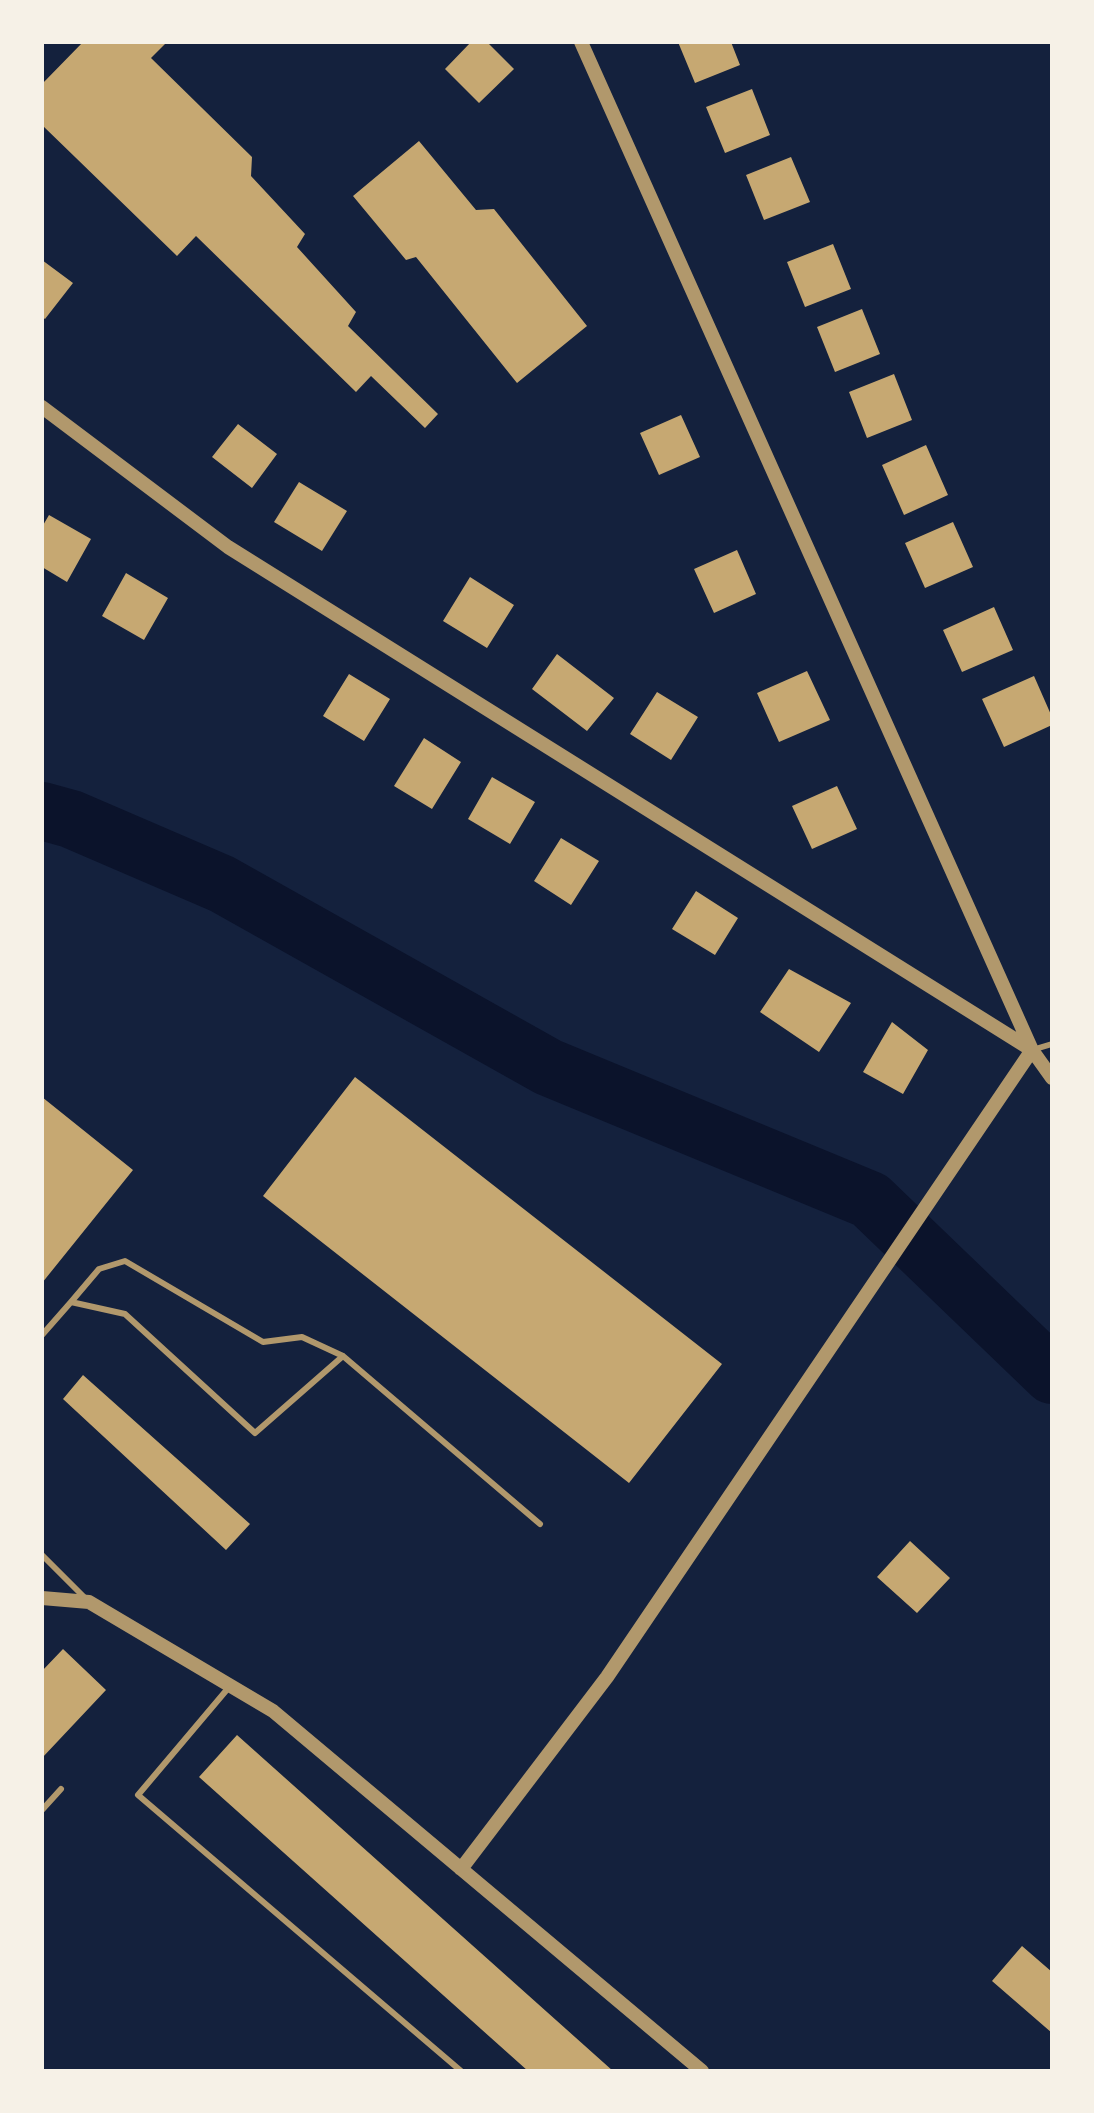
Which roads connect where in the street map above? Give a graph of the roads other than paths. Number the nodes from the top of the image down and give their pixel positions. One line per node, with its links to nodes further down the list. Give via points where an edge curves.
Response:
1 (581, 42): 4 (street)
2 (42, 407): 4 (street, via 228,547)
3 (1052, 1044): 4 (lane)
4 (1032, 1050): 5 (street); 16 (street, via 607,1677)
5 (1052, 1078)
6 (71, 1302): 7 (lane); 8 (lane, via 99,1269 125,1261 263,1342 302,1337); 8 (lane, via 125,1314 255,1433)
7 (42, 1335)
8 (343, 1356): 9 (lane)
9 (540, 1524)
10 (42, 1555): 12 (lane)
11 (42, 1598): 12 (street)
12 (89, 1602): 13 (street)
13 (230, 1686): 16 (street, via 273,1711); 17 (lane, via 138,1795)
14 (61, 1789): 15 (lane)
15 (42, 1810)
16 (461, 1869): 18 (street)
17 (461, 2071)
18 (702, 2071)

